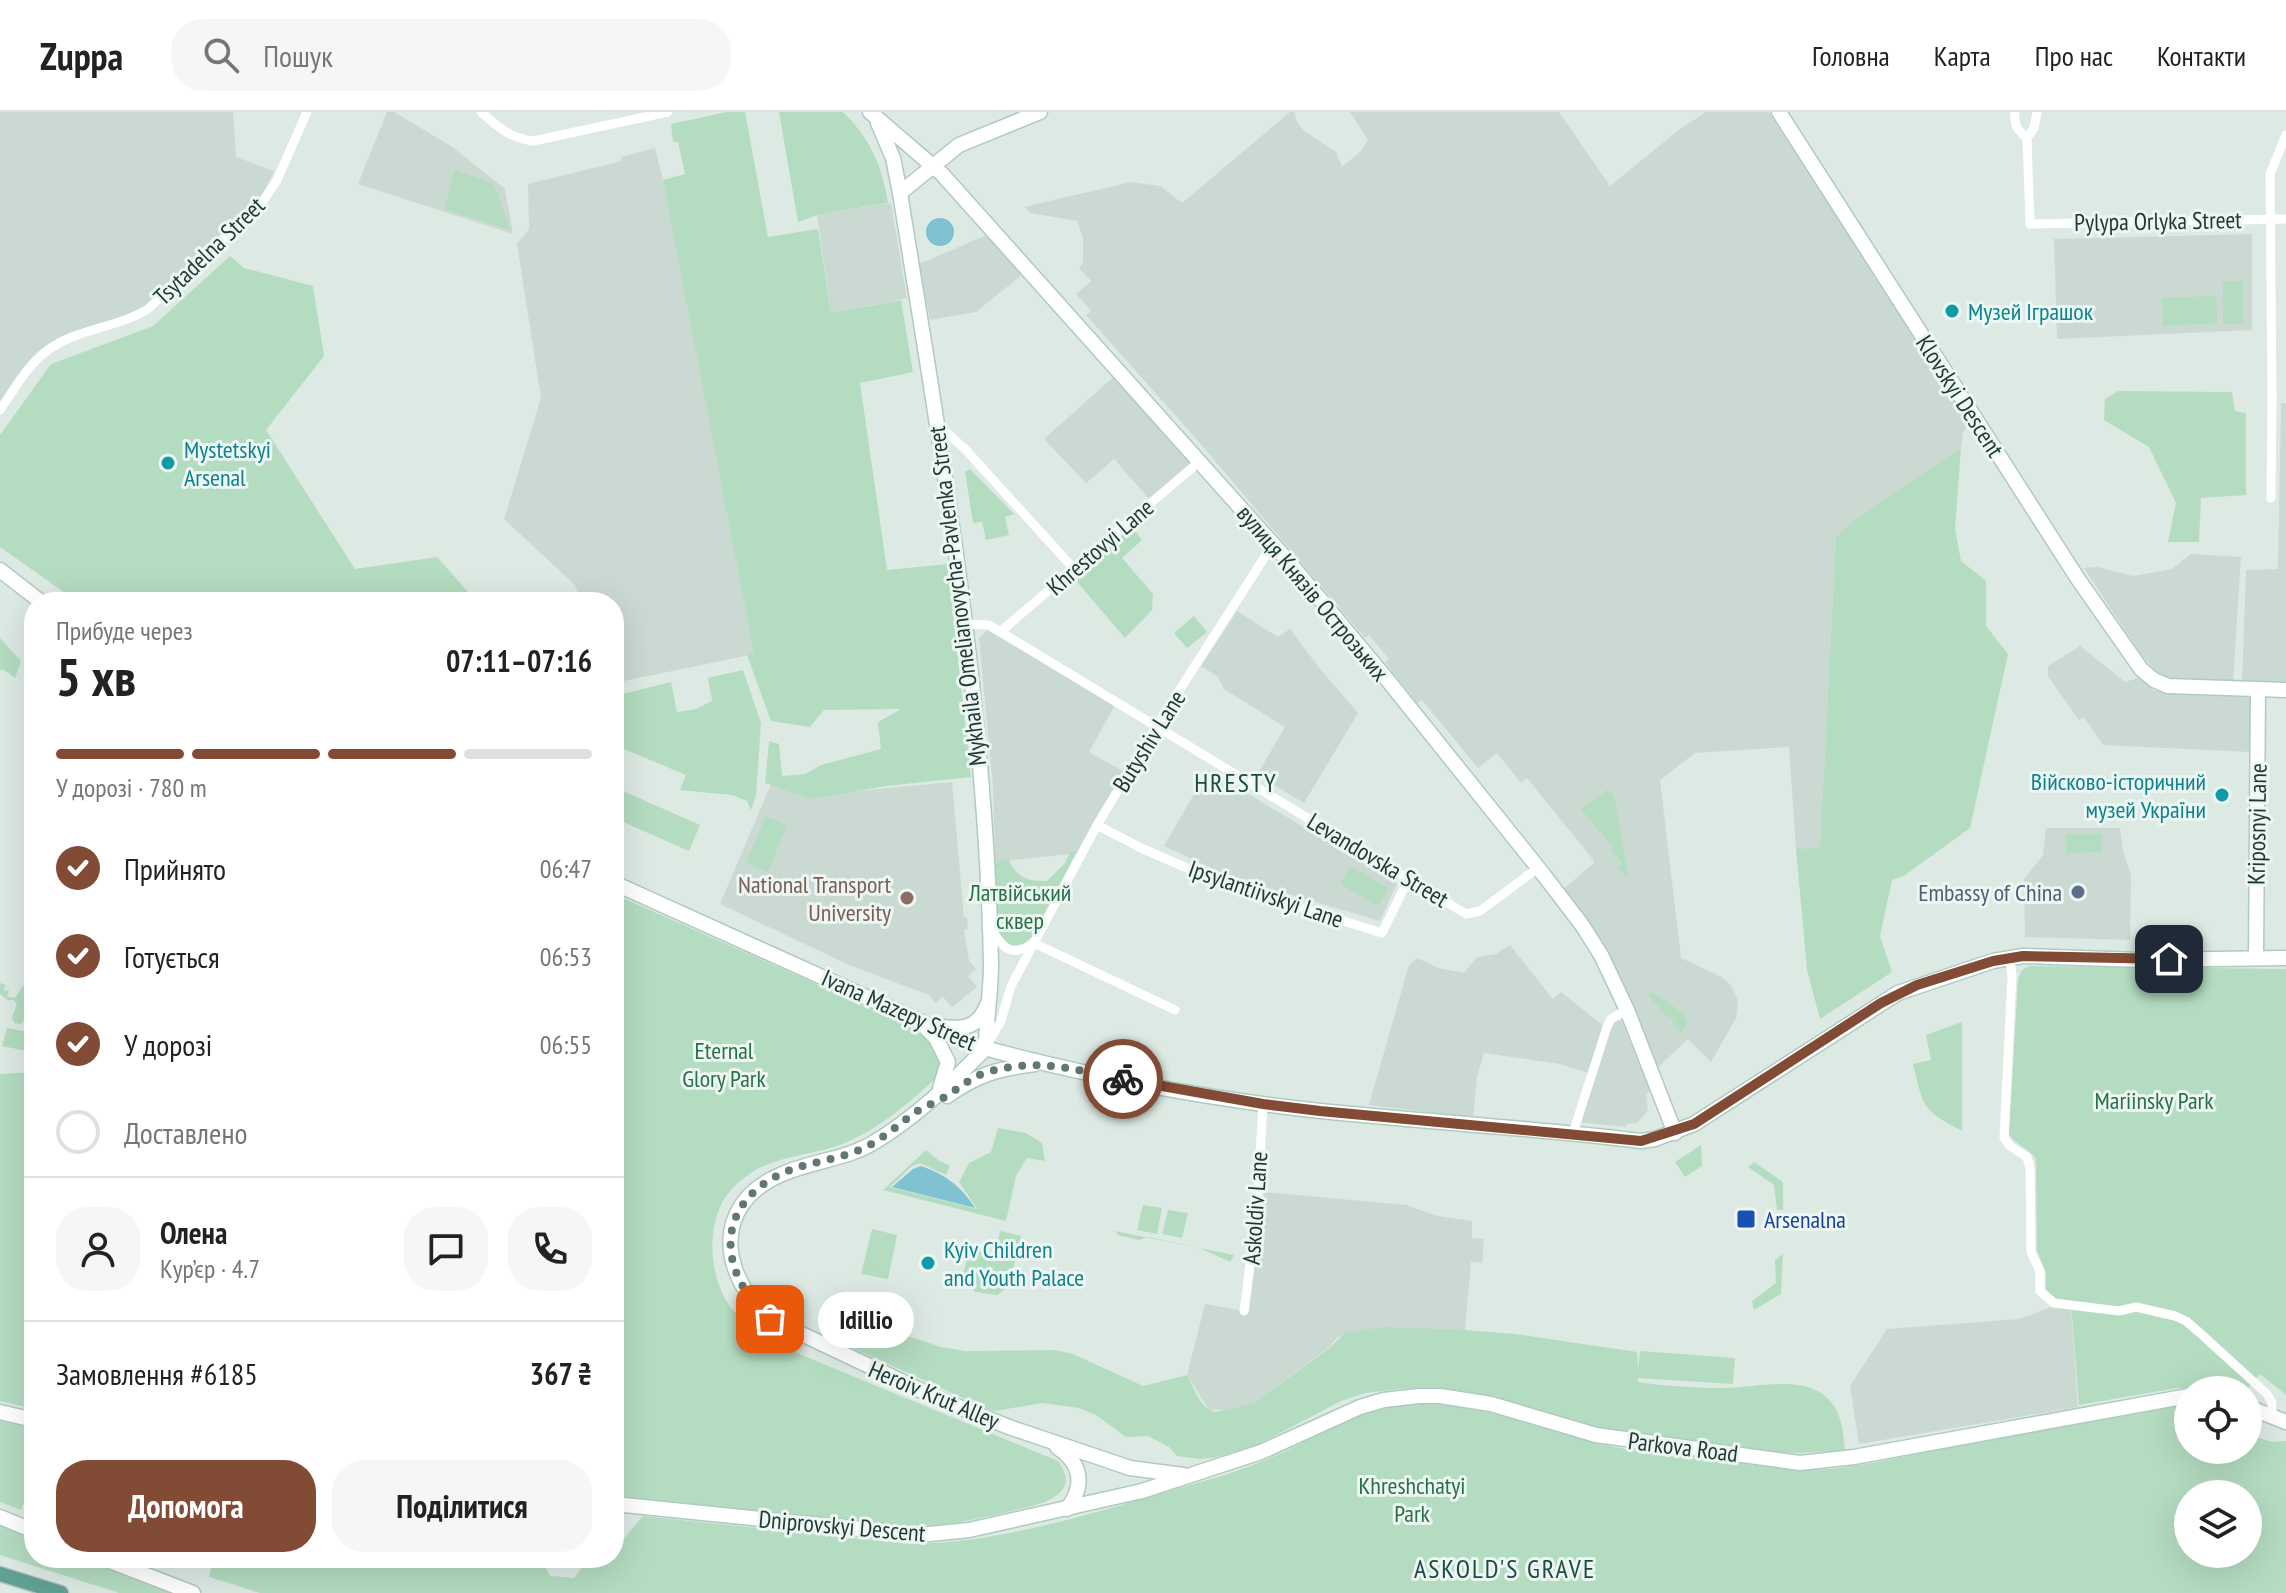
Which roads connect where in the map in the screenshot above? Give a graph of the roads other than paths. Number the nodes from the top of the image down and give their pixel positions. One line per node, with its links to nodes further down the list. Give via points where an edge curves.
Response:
1 (307, 112): 15 (street, Tsytadelna Street, via 277,180 256,210 148,309 49,349)
2 (481, 112): 3 (street, via 503,132 533,141)
3 (668, 112)
4 (1040, 112): 11 (main road, via 959,145)
5 (1779, 112): 25 (main road, Klovskyi Descent, via 2078,579 2148,676 2168,686)
6 (2015, 112): 10 (street, via 2014,123)
7 (2037, 112): 10 (street)
8 (873, 115): 11 (main road, вулиця Князів Острозьких); 12 (main road, Mykhaila Omelianovycha-Pavlenka Street, via 893,158)
9 (2286, 135): 13 (street, via 2270,174)
10 (2027, 138): 13 (street, Pylypa Orlyka Street, via 2030,224)
11 (931, 166): 12 (main road); 17 (main road, вулиця Князів Острозьких)
12 (900, 193): 16 (main road, Mykhaila Omelianovycha-Pavlenka Street)
13 (2271, 219): 14 (street, Pylypa Orlyka Street); 18 (street)
14 (2286, 219)
15 (0, 410)
16 (937, 424): 20 (street); 23 (main road, Mykhaila Omelianovycha-Pavlenka Street)
17 (1200, 461): 19 (main road, вулиця Князів Острозьких); 20 (street, Khrestovyi Lane)
18 (2271, 498)
19 (1273, 544): 27 (street, Butyshiv Lane); 29 (main road, вулиця Князів Острозьких)
20 (1074, 569): 24 (street, Khrestovyi Lane)
21 (0, 570): 22 (main road)
22 (28, 592)
23 (966, 624): 24 (street, Levandovska Street); 32 (main road, Mykhaila Omelianovycha-Pavlenka Street)
24 (1000, 632): 27 (street, Levandovska Street)
25 (2258, 690): 26 (main road); 35 (main road, Kriposnyi Lane)
26 (2286, 690)
27 (1157, 725): 28 (street, Butyshiv Lane); 30 (street, Levandovska Street)
28 (1097, 825): 30 (street, Ipsylantiivskyi Lane, via 1224,884 1382,933); 33 (street, Butyshiv Lane)
29 (1538, 868): 30 (street, Levandovska Street, via 1480,911 1466,914); 39 (main road, вулиця Князів Острозьких, via 1594,943)
30 (1409, 878)
31 (624, 888): 40 (main road, Ivana Mazepy Street)
32 (989, 923): 33 (street, via 1005,948 1019,951); 37 (main road, Mykhaila Omelianovycha-Pavlenka Street)
33 (1034, 943): 38 (street); 41 (street, Butyshiv Lane)
34 (2010, 957): 35 (main road, Ivana Mazepy Street); 47 (main road, Ivana Mazepy Street, via 1898,993); 52 (street, via 2004,1138 2027,1157 2030,1168 2031,1252 2040,1271 2040,1291 2054,1303 2119,1311 2136,1307 2186,1321 2267,1394)
35 (2256, 958): 36 (main road, Ivana Mazepy Street)
36 (2286, 958)
37 (991, 994): 40 (main road, via 985,1011 969,1026); 41 (main road, Mykhaila Omelianovycha-Pavlenka Street)
38 (1175, 1010)
39 (1627, 1010): 46 (street, via 1607,1027); 47 (main road, вулиця Князів Острозьких)
40 (919, 1021): 41 (main road, Ivana Mazepy Street); 43 (main road, via 936,1038 948,1062)
41 (986, 1048): 42 (main road, Ivana Mazepy Street); 43 (main road, Heroiv Krut Alley)
42 (1047, 1064): 44 (main road, Ivana Mazepy Street); 45 (main road, via 990,1071)
43 (936, 1096): 45 (main road, Heroiv Krut Alley)
44 (1263, 1104): 46 (main road, Ivana Mazepy Street); 48 (street, Askoldiv Lane)
45 (917, 1111): 53 (main road, Heroiv Krut Alley, via 864,1148 783,1173 759,1188 732,1226 733,1268 756,1307 790,1331 939,1399)
46 (1573, 1133): 47 (main road, Ivana Mazepy Street, via 1641,1141)
47 (1675, 1133)
48 (1244, 1311)
49 (2174, 1399): 54 (main road, Parkova Road, via 1800,1463 1596,1435 1491,1404 1419,1396 1360,1407 1261,1452)
50 (0, 1412): 51 (main road)
51 (24, 1418)
52 (2279, 1420)
53 (1050, 1442): 54 (main road, Heroiv Krut Alley, via 1130,1468); 56 (main road, via 1079,1472 1078,1491)
54 (1192, 1476): 56 (main road, Parkova Road)
55 (624, 1505): 56 (main road, Dniprovskyi Descent, via 920,1535)
56 (1067, 1509)
57 (0, 1517): 58 (main road)
58 (24, 1527)
59 (128, 1568): 62 (main road)
60 (0, 1574): 61 (main road)
61 (61, 1593)
62 (193, 1593)

